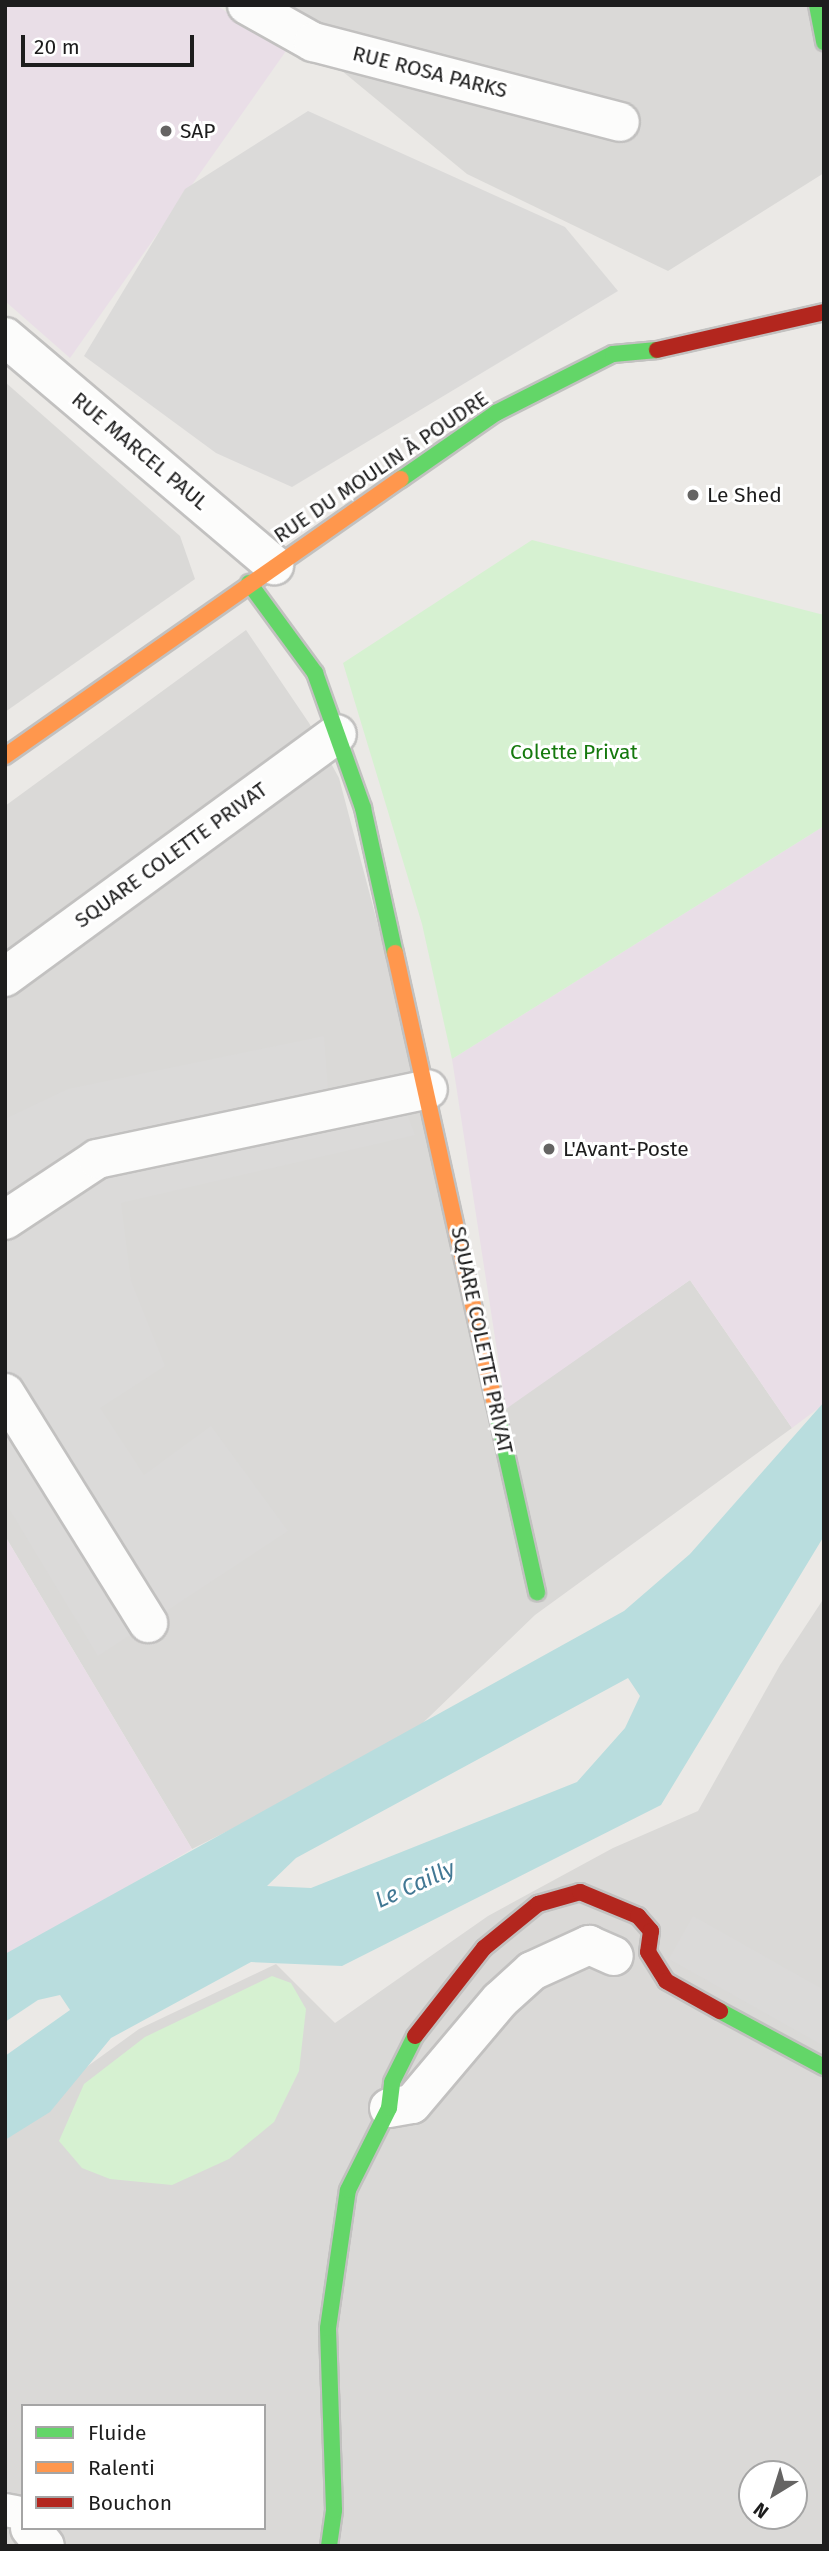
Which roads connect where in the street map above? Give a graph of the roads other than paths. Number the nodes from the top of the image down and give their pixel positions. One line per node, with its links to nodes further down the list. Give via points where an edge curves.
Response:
1 (247, 5): 4 (street, RUE ROSA PARKS, via 313,42)
2 (817, 5): 3 (street)
3 (824, 41)
4 (620, 122)
5 (824, 312): 7 (street, RUE DU MOULIN À POUDRE, via 674,349 613,354 594,362 496,413)
6 (5, 337): 7 (street, RUE MARCEL PAUL)
7 (262, 574): 8 (street, SQUARE COLETTE PRIVAT, via 315,673); 9 (street, RUE DU MOULIN À POUDRE)
8 (337, 734): 10 (street, SQUARE COLETTE PRIVAT); 11 (street, SQUARE COLETTE PRIVAT, via 363,808)
9 (5, 756)
10 (5, 977)
11 (428, 1088): 12 (street, via 97,1159); 14 (street, SQUARE COLETTE PRIVAT)
12 (5, 1220)
13 (5, 1393): 15 (street)
14 (537, 1592)
15 (148, 1623)
16 (614, 1956): 18 (street, via 589,1945 532,1971 500,2000 412,2104)
17 (824, 2067): 18 (street, via 666,1981 648,1952 651,1931 638,1916 580,1892 538,1904 484,1948 449,1987 417,2032 392,2082)
18 (389, 2108): 21 (street, via 348,2190 336,2262 328,2328 334,2510)
19 (30, 2530): 20 (street)
20 (45, 2546)
21 (329, 2546)

